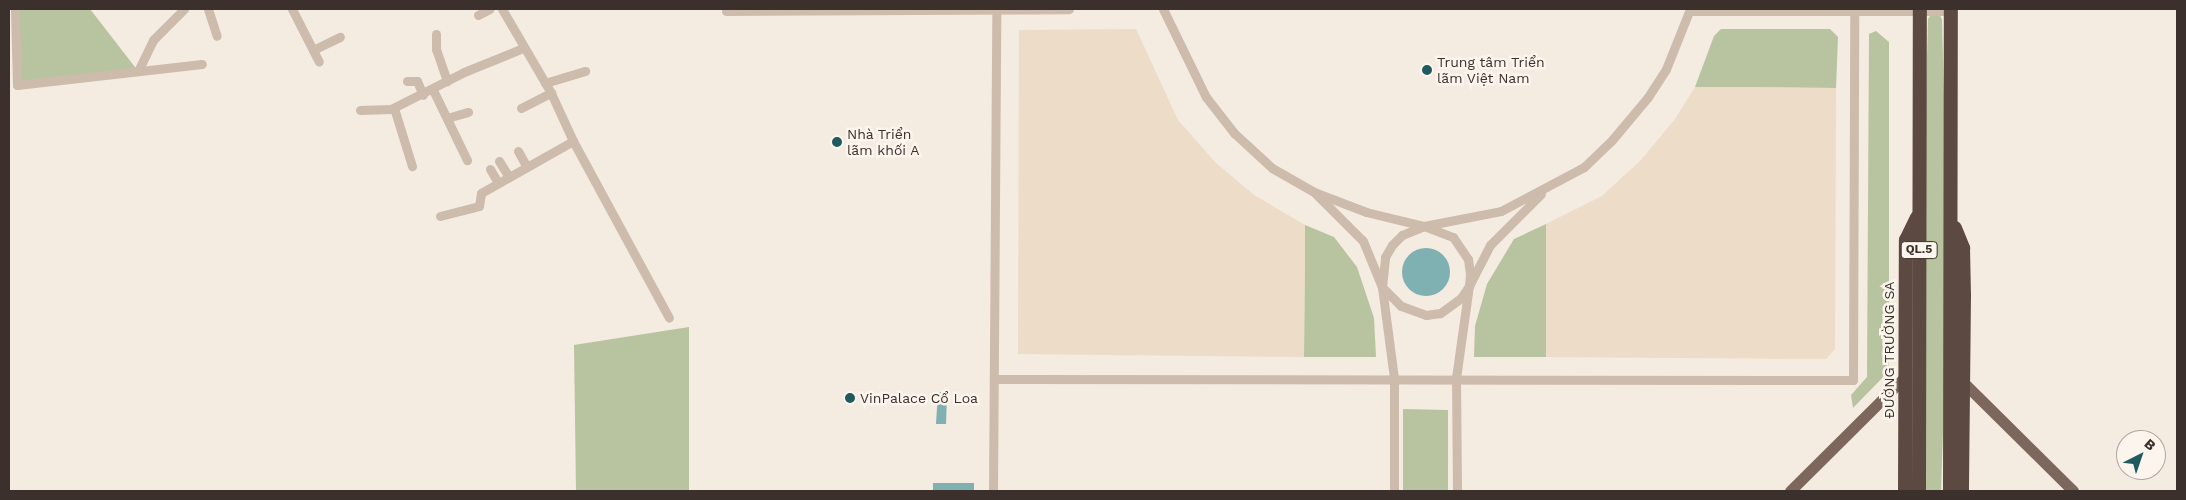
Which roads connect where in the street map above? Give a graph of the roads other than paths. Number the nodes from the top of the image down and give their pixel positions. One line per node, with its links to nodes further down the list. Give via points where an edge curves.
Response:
1 (15, 9): 23 (street, via 17,85)
2 (184, 9): 23 (street, via 153,40)
3 (208, 9): 17 (street)
4 (292, 9): 20 (street)
5 (490, 9): 15 (street)
6 (502, 9): 19 (street)
7 (1069, 9): 9 (street)
8 (1163, 9): 46 (street, via 1206,97 1234,133 1272,168)
9 (996, 10): 13 (street); 55 (street)
10 (1690, 10): 14 (street); 45 (street, via 1666,69 1648,97 1584,167)
11 (1920, 10): 12 (street); 14 (street); 47 (highway, ĐƯỜNG TRƯỜNG SA / QL.5)
12 (1952, 10): 49 (highway, QL.5)
13 (726, 11)
14 (1854, 11): 57 (street, via 1853,380)
15 (478, 15)
16 (436, 34): 26 (street, via 436,50)
17 (217, 36)
18 (340, 37): 20 (street)
19 (523, 48): 26 (street); 27 (street)
20 (313, 50): 21 (street)
21 (319, 62)
22 (202, 64): 23 (street)
23 (138, 71)
24 (585, 71): 27 (street)
25 (407, 81): 30 (street, via 417,81)
26 (447, 81): 28 (street)
27 (545, 83): 29 (street)
28 (433, 90): 30 (street); 35 (street)
29 (551, 93): 32 (street); 36 (street)
30 (423, 95): 31 (street)
31 (394, 108): 33 (street); 40 (street, via 399,133)
32 (521, 108)
33 (360, 110)
34 (468, 112): 35 (street)
35 (447, 118): 38 (street)
36 (573, 141): 41 (street); 53 (street)
37 (518, 152): 41 (street)
38 (467, 160)
39 (499, 161): 43 (street)
40 (412, 166)
41 (527, 167): 43 (street)
42 (490, 170): 44 (street)
43 (509, 177): 44 (street)
44 (498, 183): 48 (street, via 479,194 479,206)
45 (1546, 189): 50 (street, via 1501,211); 51 (street, via 1490,245)
46 (1314, 192): 50 (street, via 1366,212); 52 (street, via 1363,241)
47 (1919, 212): 54 (highway, ĐƯỜNG TRƯỜNG SA / QL.5, via 1906,240); 64 (highway, ĐƯỜNG TRƯỜNG SA / QL.5)
48 (440, 216)
49 (1952, 220): 58 (highway, QL.5, via 1963,248); 65 (highway, QL.5)
50 (1424, 226): 51 (street, via 1442,230 1463,247 1468,259); 52 (street, via 1402,235 1392,245 1386,257)
51 (1469, 286): 52 (street, via 1452,307 1426,315 1401,306); 57 (street)
52 (1382, 287): 56 (street)
53 (669, 318)
54 (1906, 376): 62 (main road); 63 (highway, ĐƯỜNG TRƯỜNG SA / QL.5)
55 (994, 378): 56 (street); 59 (street)
56 (1394, 378): 57 (street); 60 (street)
57 (1456, 378): 61 (street)
58 (1963, 382): 66 (highway, QL.5); 67 (main road)
59 (993, 491)
60 (1394, 491)
61 (1457, 491)
62 (1790, 491)
63 (1905, 491)
64 (1918, 491)
65 (1950, 491)
66 (1962, 491)
67 (2073, 491)

